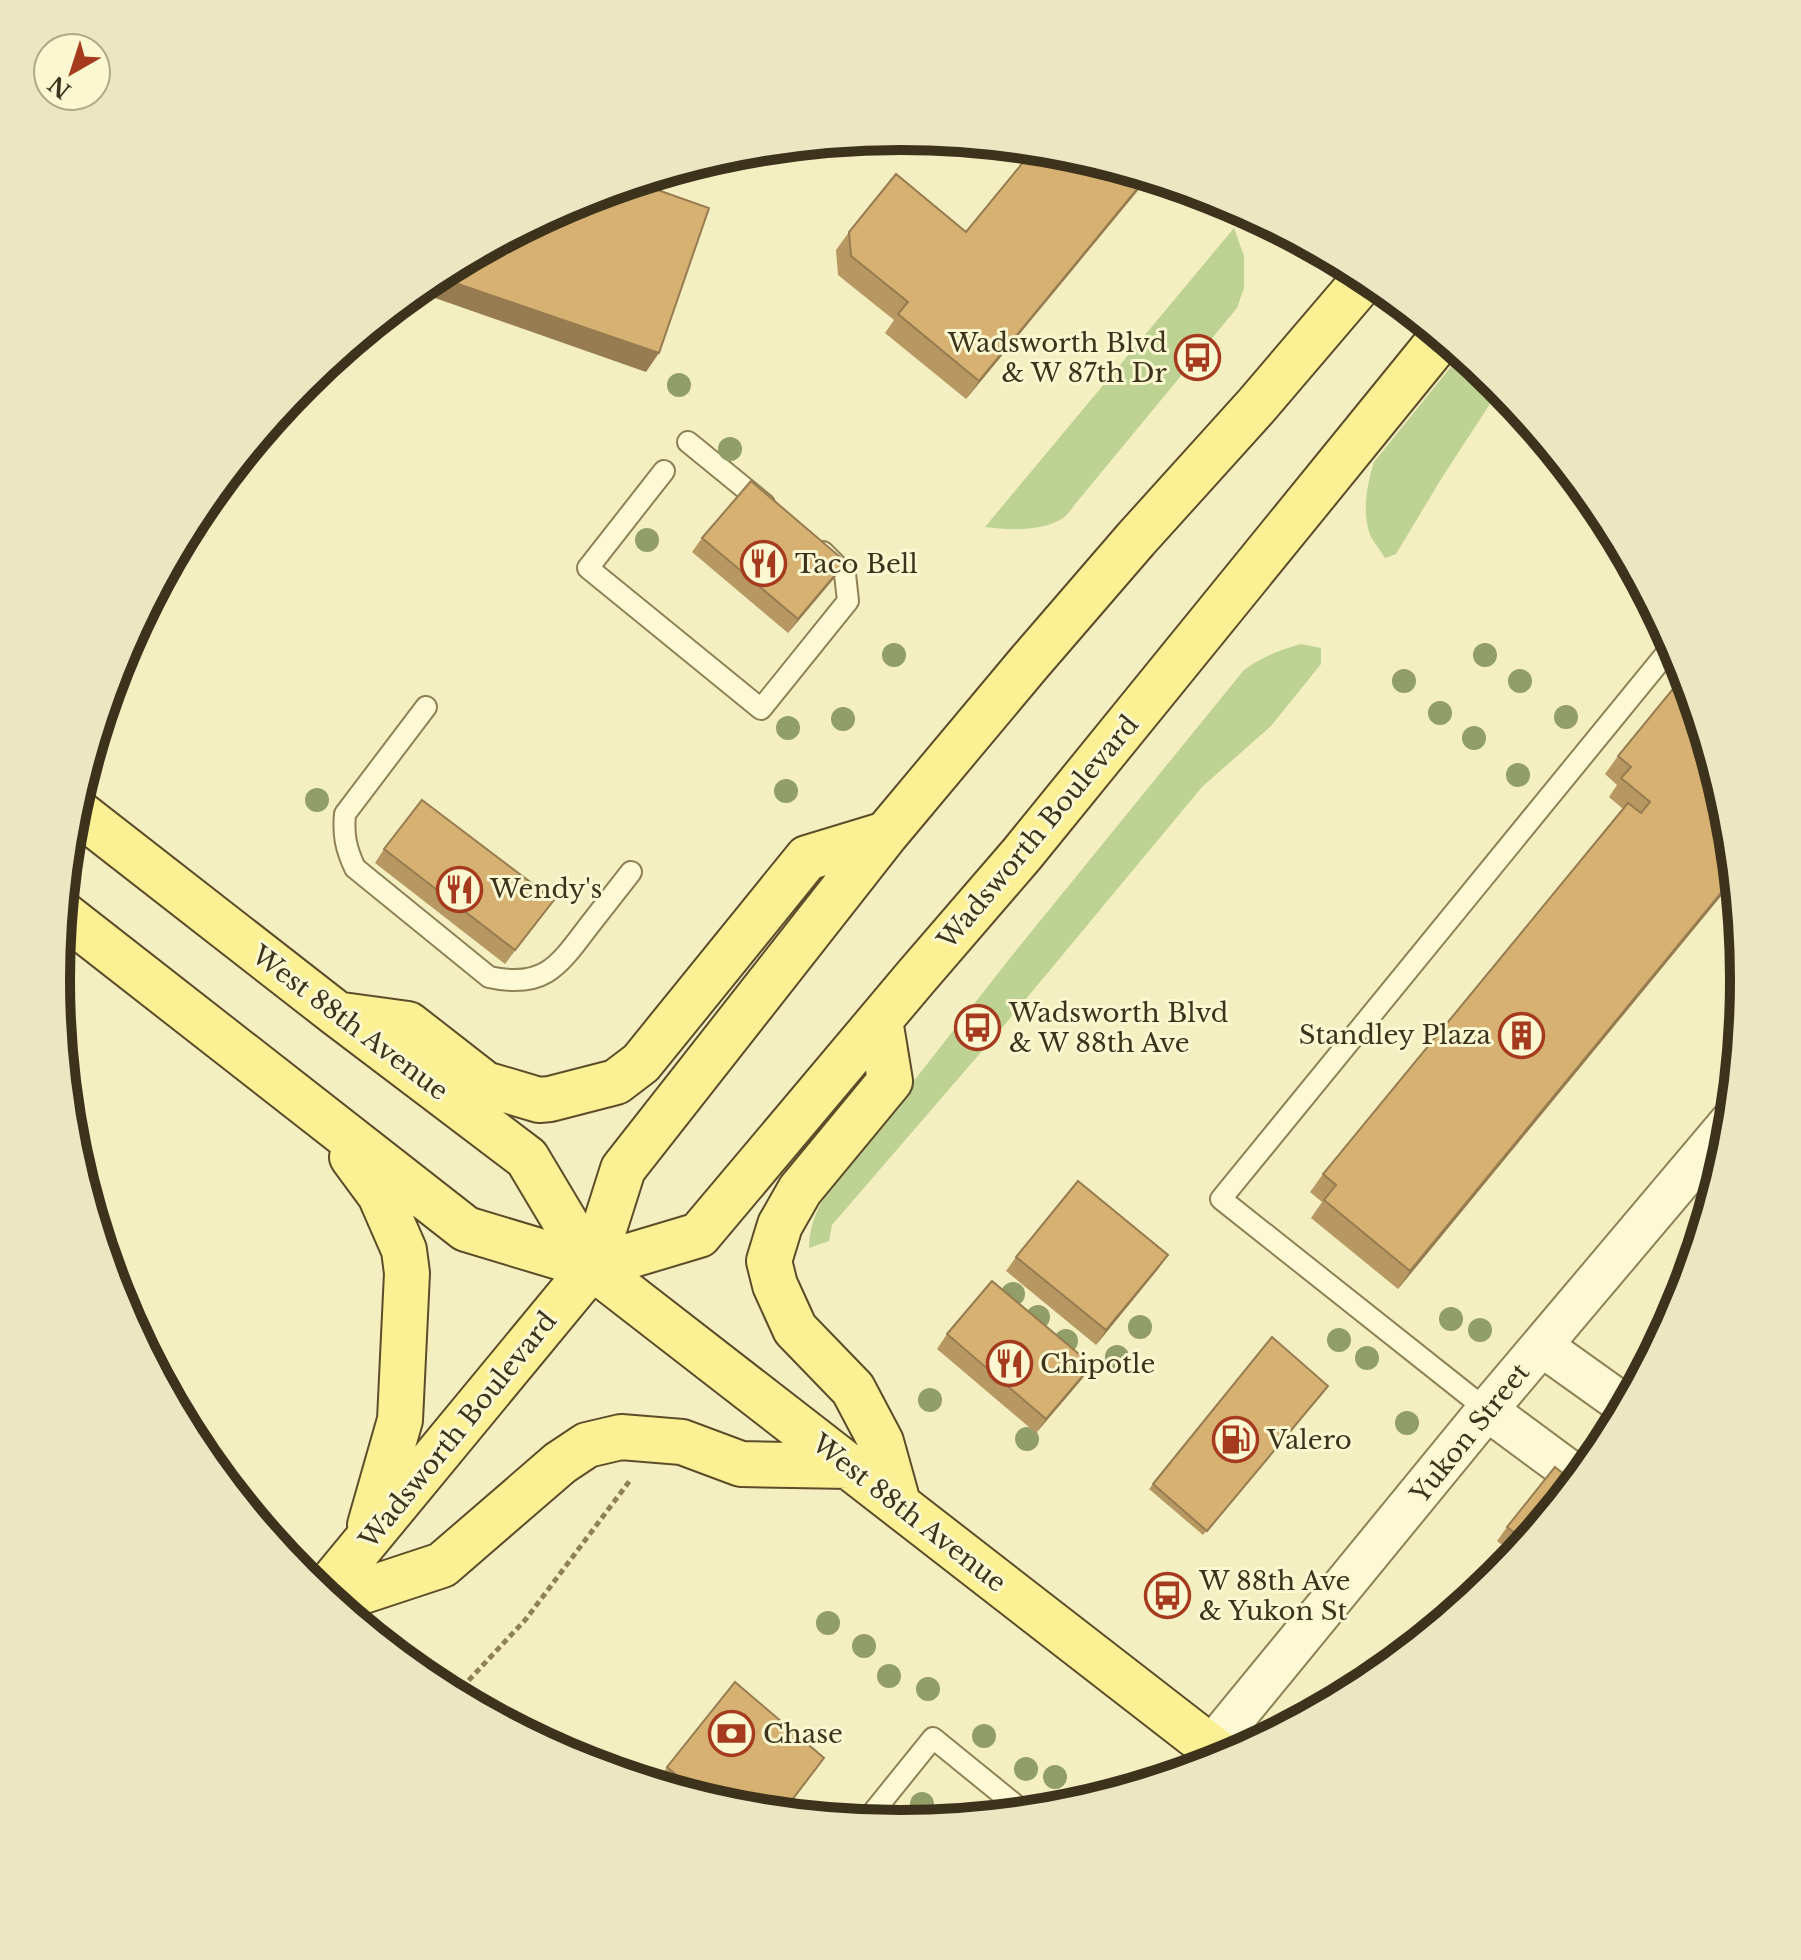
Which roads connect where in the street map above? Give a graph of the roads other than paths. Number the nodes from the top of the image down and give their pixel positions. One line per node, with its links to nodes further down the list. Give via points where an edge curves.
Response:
1 (1358, 287): 10 (main road, Wadsworth Boulevard)
2 (1435, 345): 14 (main road, Wadsworth Boulevard, via 1022,854)
3 (688, 442): 5 (lane)
4 (664, 471): 6 (lane, via 588,568 761,709 848,601 845,574)
5 (773, 512)
6 (810, 541)
7 (1665, 655): 20 (lane, via 1221,1199)
8 (426, 707): 11 (lane, via 345,814 346,851 355,868 489,977 528,980 562,962)
9 (86, 818): 13 (main road, West 88th Avenue)
10 (886, 834): 13 (main road, via 807,858 641,1063 616,1082 539,1100 485,1084 408,1024); 17 (main road, Wadsworth Boulevard, via 623,1169)
11 (631, 872)
12 (72, 921): 15 (main road, West 88th Avenue)
13 (337, 1014): 17 (main road, West 88th Avenue, via 527,1158)
14 (880, 1020): 17 (main road, Wadsworth Boulevard, via 699,1235); 23 (main road, via 890,1081 800,1190 780,1225 769,1261 795,1329 853,1389 881,1442)
15 (319, 1115): 17 (main road, West 88th Avenue, via 466,1229); 24 (main road, via 380,1195 404,1250 407,1273 400,1420)
16 (1715, 1140): 18 (street, Yukon Street)
17 (592, 1267): 21 (main road, West 88th Avenue); 24 (main road, Wadsworth Boulevard)
18 (1542, 1346): 19 (street); 20 (street, Yukon Street)
19 (1617, 1400)
20 (1487, 1410): 22 (street); 27 (street, Yukon Street)
21 (851, 1466): 23 (main road, West 88th Avenue); 26 (main road, via 741,1464 682,1442 621,1437 587,1445 442,1565)
22 (1570, 1471)
23 (898, 1503): 28 (main road, West 88th Avenue)
24 (365, 1543): 25 (main road, Wadsworth Boulevard)
25 (331, 1584)
26 (345, 1597)
27 (1225, 1744)
28 (1213, 1749)
29 (1012, 1803): 30 (lane, via 933,1738)
30 (875, 1810)

